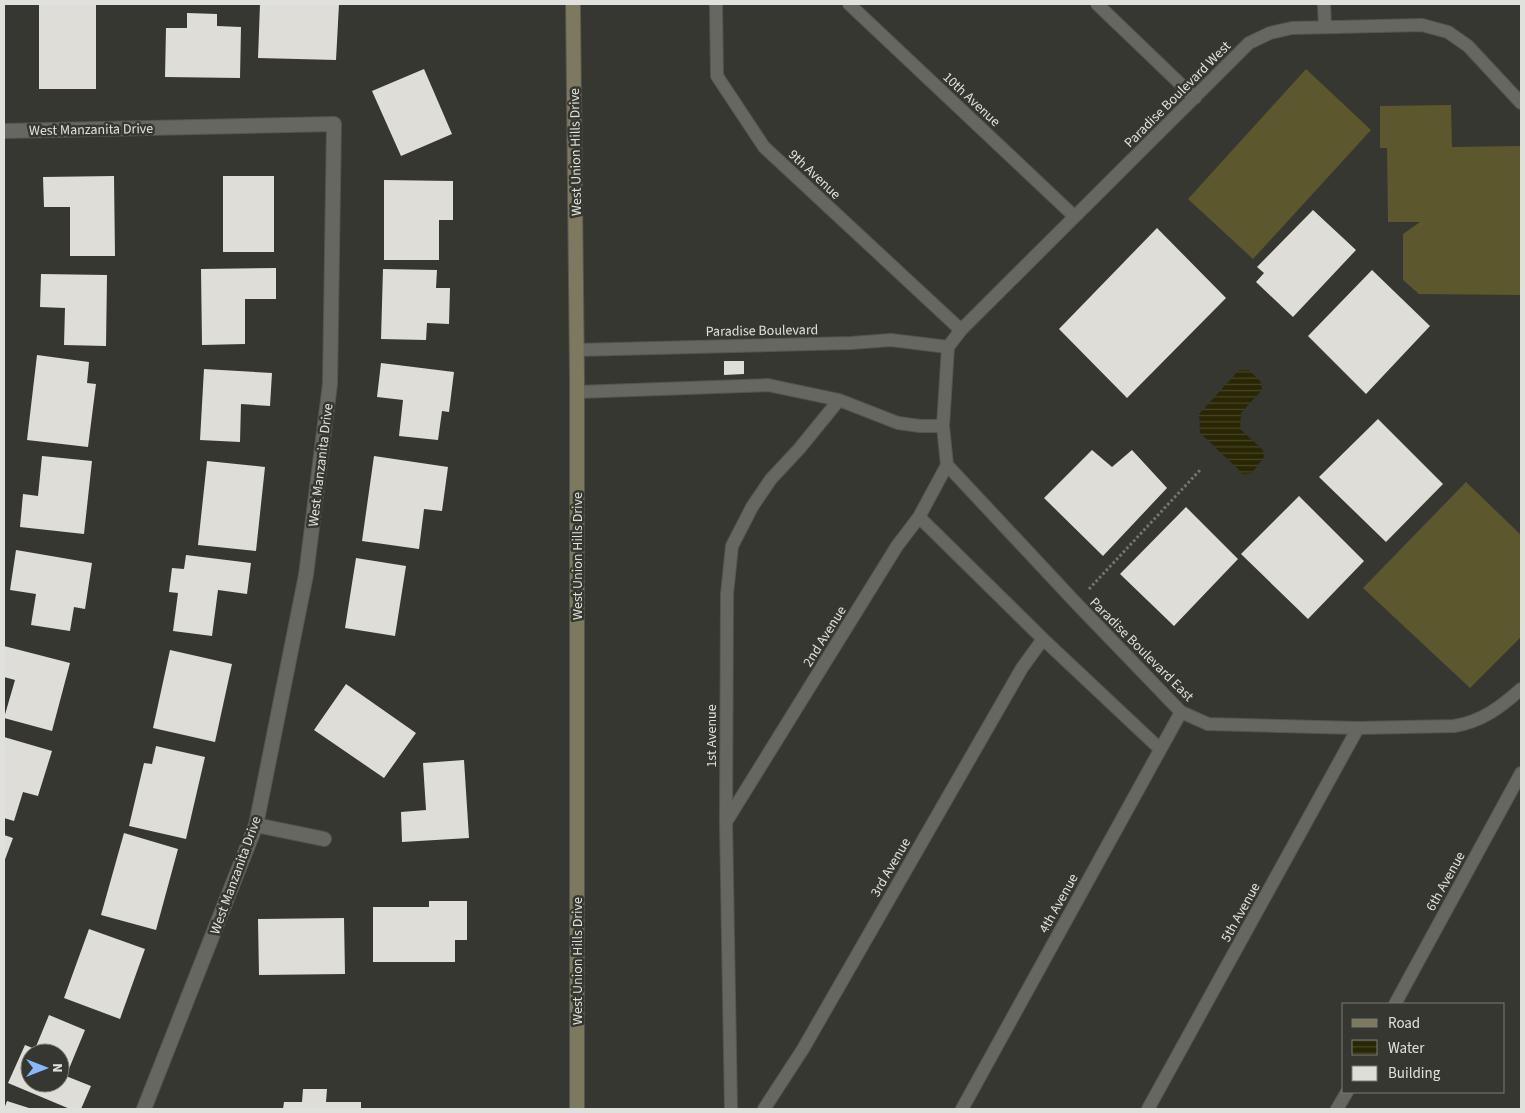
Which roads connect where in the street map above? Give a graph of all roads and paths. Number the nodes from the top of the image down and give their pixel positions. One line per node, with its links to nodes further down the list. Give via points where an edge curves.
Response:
1 (573, 4): 13 (main road, West Union Hills Drive)
2 (716, 4): 11 (lane, 9th Avenue, via 717,76 764,147)
3 (849, 4): 10 (lane, 10th Avenue)
4 (1097, 4): 7 (lane)
5 (1324, 4): 6 (lane)
6 (1325, 27): 7 (lane, Paradise Boulevard West, via 1292,28 1248,43); 8 (lane, Paradise Boulevard West, via 1422,26 1448,32 1468,46)
7 (1195, 98): 10 (lane, Paradise Boulevard West)
8 (1521, 103)
9 (4, 131): 28 (street, West Manzanita Drive, via 334,124 330,384 306,575)
10 (1074, 216): 11 (lane, Paradise Boulevard West)
11 (961, 330): 12 (lane, Paradise Boulevard West)
12 (948, 347): 13 (lane, Paradise Boulevard, via 891,340); 16 (lane)
13 (577, 350): 14 (main road, West Union Hills Drive)
14 (577, 392): 15 (lane, via 768,385); 33 (main road, West Union Hills Drive)
15 (839, 400): 16 (lane, via 898,423); 27 (lane, 1st Avenue, via 771,479 732,546 727,594)
16 (943, 426): 17 (lane)
17 (947, 466): 19 (lane, 2nd Avenue); 20 (lane, Paradise Boulevard East)
18 (1201, 469): 20 (path)
19 (919, 517): 21 (lane); 27 (lane, 2nd Avenue, via 892,554)
20 (1076, 603): 23 (lane, Paradise Boulevard East)
21 (1042, 639): 25 (lane); 35 (lane, 3rd Avenue, via 1022,668 804,1049)
22 (1521, 689): 24 (lane, Paradise Boulevard East, via 1503,705 1469,724)
23 (1181, 712): 24 (lane, Paradise Boulevard East, via 1208,724); 25 (lane, 4th Avenue)
24 (1358, 728): 37 (lane, 5th Avenue)
25 (1160, 748): 36 (lane, 4th Avenue)
26 (1521, 772): 30 (lane, 6th Avenue)
27 (726, 822): 34 (lane, 1st Avenue)
28 (256, 825): 29 (street); 32 (street, West Manzanita Drive)
29 (324, 839)
30 (1396, 1003)
31 (1346, 1093): 38 (lane)
32 (144, 1109)
33 (577, 1109)
34 (731, 1109)
35 (764, 1109)
36 (962, 1109)
37 (1148, 1109)
38 (1338, 1109)

